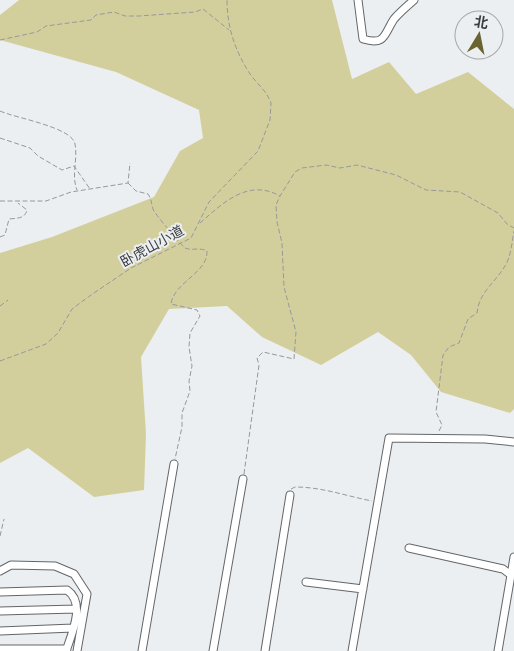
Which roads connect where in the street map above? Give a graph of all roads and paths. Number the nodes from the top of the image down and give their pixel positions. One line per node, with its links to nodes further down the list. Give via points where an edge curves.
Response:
1 (227, 0): 4 (path, 卧虎山小道)
2 (358, 0): 3 (street, via 363,39 376,41 385,37 393,21)
3 (414, 0)
4 (229, 30): 5 (path, via 203,9 139,16 114,12 91,20 46,26 37,32); 16 (path, 卧虎山小道, via 250,74 269,97 272,108 258,151 209,202)
5 (0, 40)
6 (0, 111): 9 (path, via 56,128 71,137 75,144)
7 (0, 138): 9 (path, via 30,148 62,170)
8 (130, 162): 10 (path)
9 (74, 166): 11 (path); 12 (path)
10 (128, 183): 11 (path); 19 (path, via 136,191 148,194 153,210)
11 (91, 189): 12 (path)
12 (77, 191): 15 (path, via 46,201)
13 (280, 196): 16 (path, via 264,189 238,195); 17 (path, via 295,172 302,168 357,165 396,175 426,190 460,192 498,213); 26 (path, via 276,206 277,222 282,243 284,287 296,332 294,358 262,352 257,358 259,365)
14 (0, 201): 15 (path)
15 (17, 202): 18 (path, via 27,210 26,213 21,218 9,219 5,235)
16 (199, 224): 19 (path, 卧虎山小道, via 191,238)
17 (514, 229): 23 (path, via 506,265 482,295 478,313 468,319 459,343 449,347 443,355 436,412 442,425)
18 (0, 237)
19 (179, 244): 22 (path, 卧虎山小道, via 131,268 72,309 58,333 46,344); 25 (path, via 186,248 203,248 208,251 208,256 175,292 171,304 197,310 200,316 190,333 190,391 182,413)
20 (8, 300): 21 (path)
21 (0, 306)
22 (0, 361)
23 (436, 439): 24 (street); 28 (street, via 389,438)
24 (514, 442)
25 (174, 464): 45 (street)
26 (243, 479): 46 (street)
27 (290, 495): 28 (path, via 295,487 306,487 333,490); 47 (street)
28 (378, 502): 36 (street)
29 (4, 519): 30 (path)
30 (0, 536)
31 (409, 548): 34 (street)
32 (514, 557): 34 (street)
33 (0, 571): 44 (street, via 10,565 40,564 74,574 87,594)
34 (513, 574): 49 (street)
35 (306, 582): 36 (street)
36 (363, 589): 48 (street)
37 (0, 592): 38 (street, via 66,590 75,598)
38 (76, 609): 39 (street); 40 (street)
39 (0, 611)
40 (73, 628): 41 (street); 43 (street)
41 (0, 631)
42 (0, 649): 43 (street)
43 (67, 650)
44 (77, 651)
45 (142, 651)
46 (213, 651)
47 (265, 651)
48 (352, 651)
49 (498, 651)

